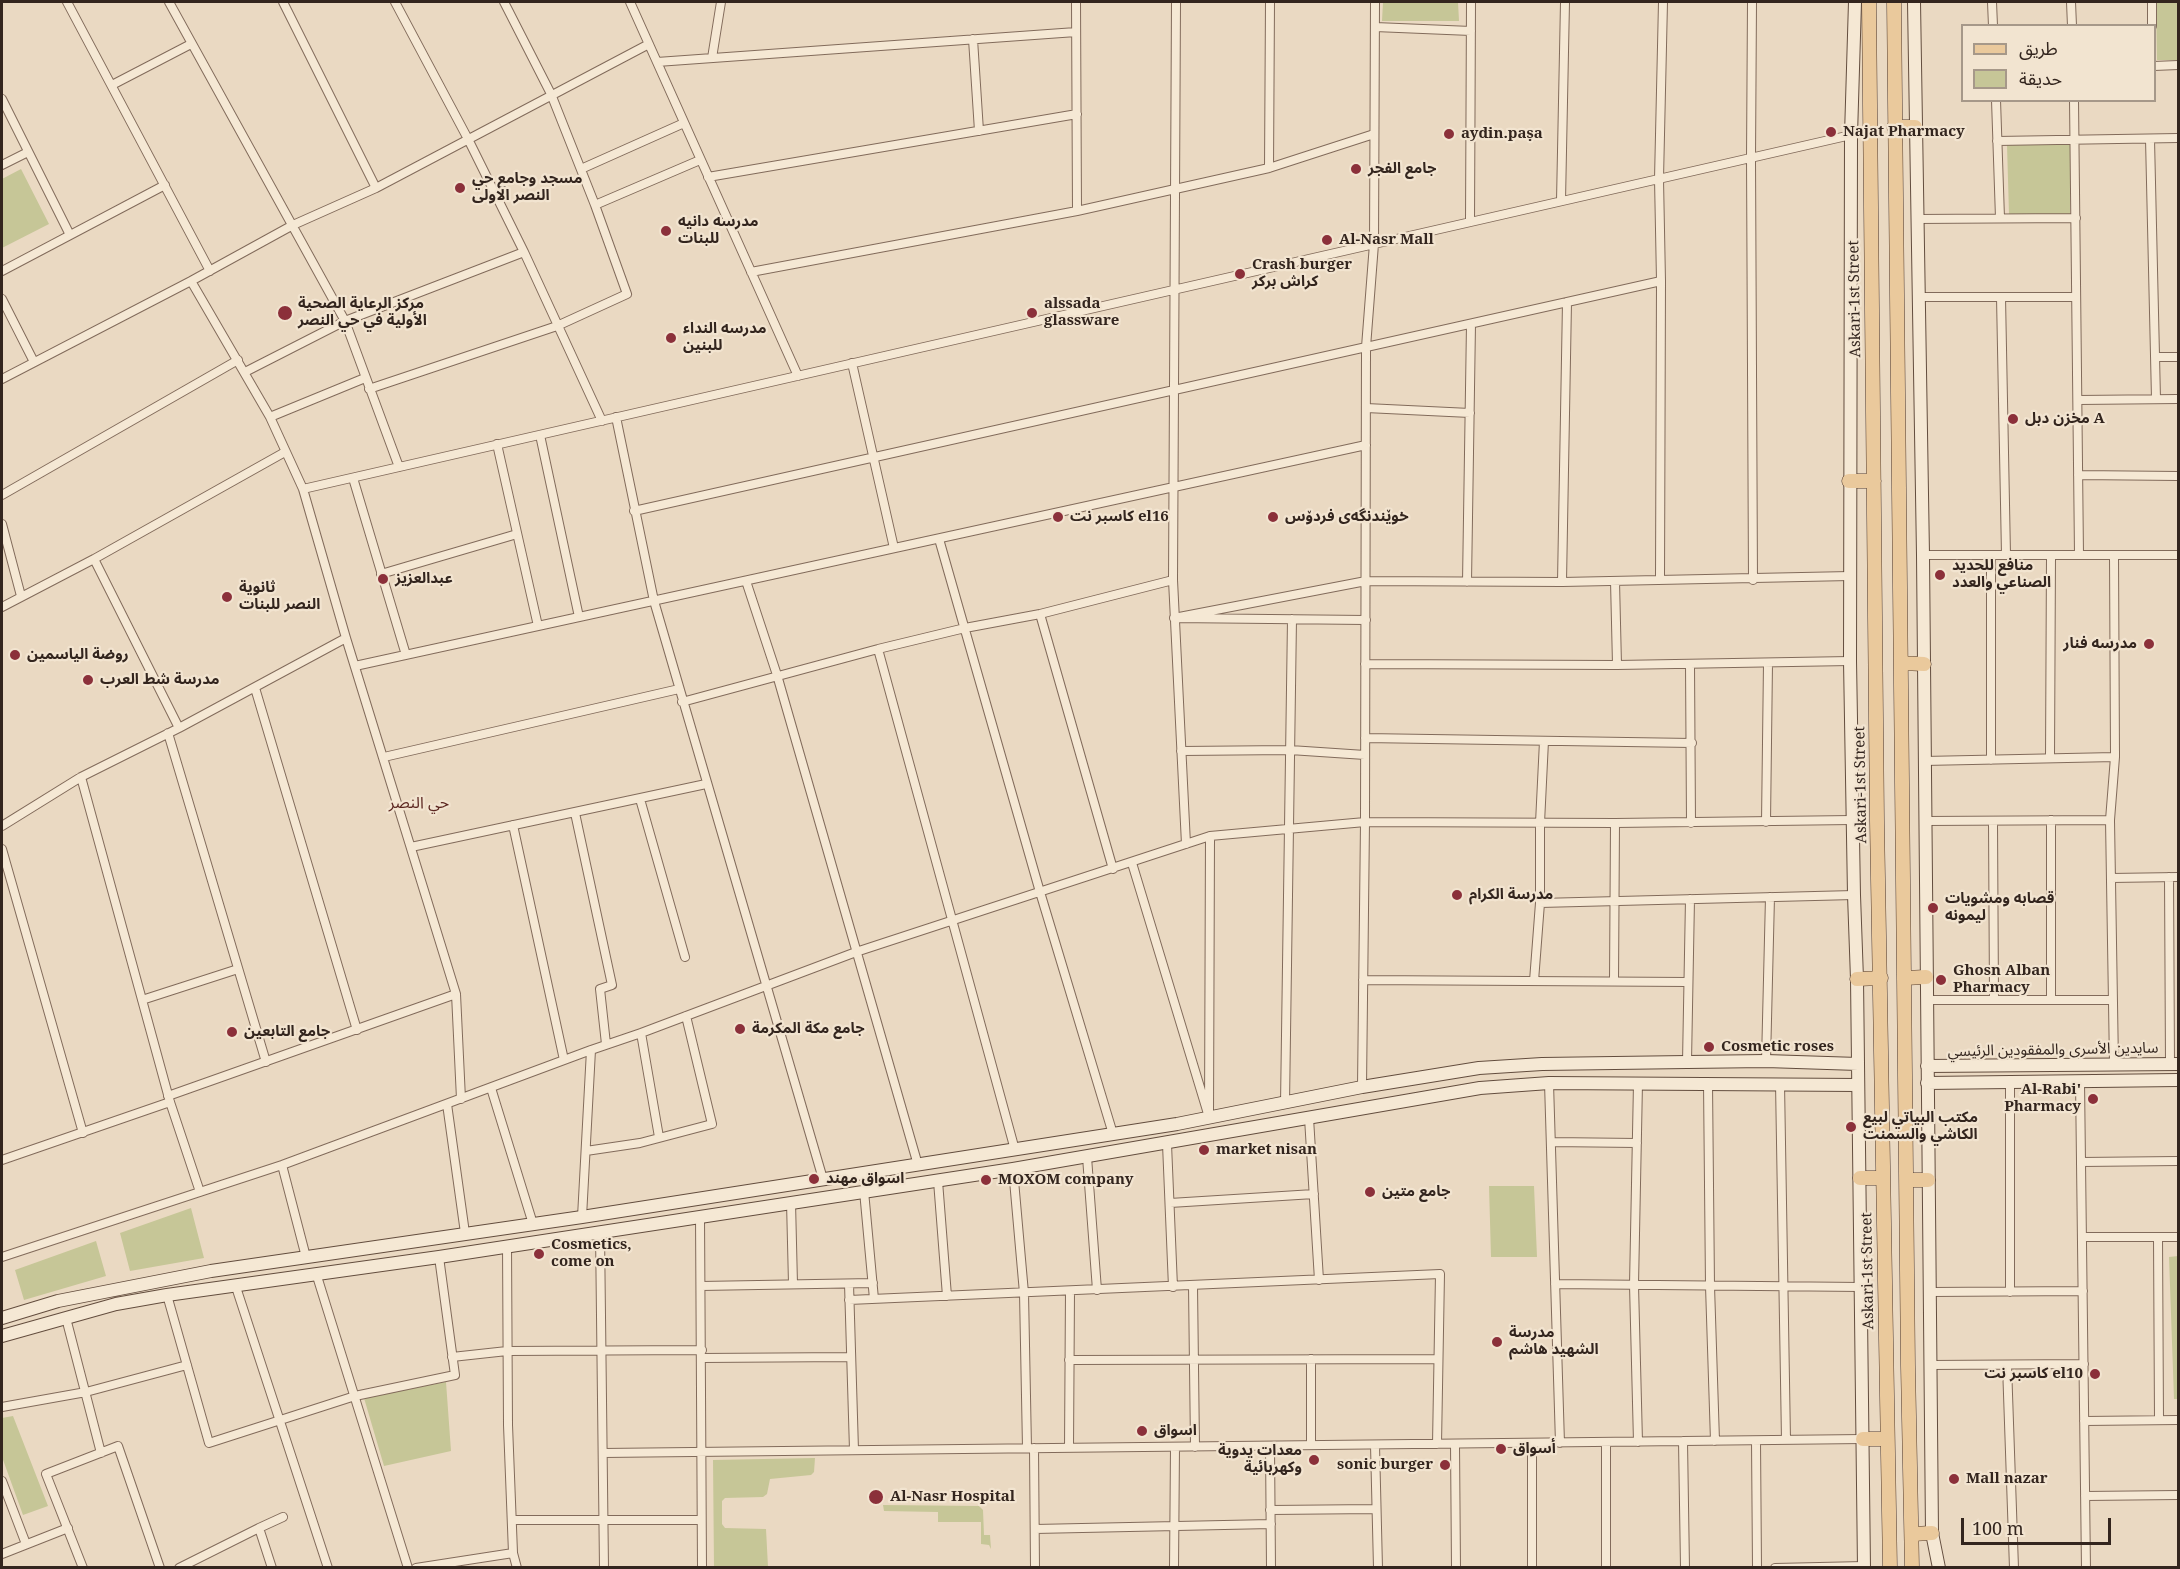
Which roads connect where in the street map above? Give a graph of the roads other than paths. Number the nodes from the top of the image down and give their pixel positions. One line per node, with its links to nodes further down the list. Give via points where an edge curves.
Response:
1 (67, 2): 36 (street)
2 (169, 2): 30 (street)
3 (283, 2): 62 (street)
4 (395, 2): 49 (street)
5 (504, 2): 37 (street)
6 (630, 2): 31 (street)
7 (721, 2): 32 (street)
8 (1076, 2): 28 (street)
9 (1176, 2): 63 (street)
10 (1270, 2): 57 (street)
11 (1375, 2): 26 (street)
12 (1471, 2): 27 (street)
13 (1565, 2): 64 (street)
14 (1663, 2): 60 (street)
15 (1752, 2): 54 (street)
16 (1855, 2): 47 (main road)
17 (1869, 2): 119 (main road, Askari-1st Street)
18 (1894, 2): 43 (main road)
19 (1914, 2): 44 (main road)
20 (1992, 2): 23 (street)
21 (2071, 2): 24 (street)
22 (2152, 2): 25 (street)
23 (1993, 24)
24 (2072, 24)
25 (2152, 24)
26 (1375, 27): 27 (street); 46 (street)
27 (1471, 31): 70 (street)
28 (1076, 32): 29 (street); 41 (street)
29 (973, 39): 32 (street); 45 (street)
30 (191, 44): 36 (street); 71 (street)
31 (649, 44): 33 (street); 37 (street)
32 (712, 58): 33 (street)
33 (657, 62): 42 (street)
34 (2178, 65): 35 (street)
35 (2156, 66)
36 (112, 85): 61 (street)
37 (551, 94): 49 (street); 58 (street)
38 (2, 99): 53 (street)
39 (1996, 102): 52 (street)
40 (2074, 102): 51 (street)
41 (1077, 114): 45 (street); 66 (street)
42 (684, 123): 55 (street); 58 (street)
43 (1894, 127): 44 (main road); 161 (main road)
44 (1915, 127): 69 (main road)
45 (979, 131): 59 (street)
46 (1374, 134): 57 (street); 73 (street)
47 (1851, 135): 54 (street); 118 (main road)
48 (2178, 138): 50 (street)
49 (468, 139): 62 (street); 74 (street)
50 (2150, 139): 51 (street); 90 (street)
51 (2074, 140): 52 (street); 68 (street)
52 (1997, 141): 67 (street)
53 (28, 152): 56 (street); 72 (street)
54 (1750, 158): 60 (street); 140 (street)
55 (700, 160): 59 (street); 65 (street)
56 (2, 165)
57 (1269, 168): 63 (street)
58 (581, 169): 65 (street)
59 (708, 177): 77 (street)
60 (1659, 178): 64 (street); 79 (street)
61 (165, 185): 72 (street); 76 (street)
62 (376, 188): 71 (street)
63 (1175, 189): 66 (street); 80 (street)
64 (1561, 201): 70 (street)
65 (595, 205): 88 (street, via 627,294)
66 (1077, 211): 77 (street)
67 (2000, 218): 68 (street); 69 (street)
68 (2076, 218): 83 (street)
69 (1917, 219): 81 (main road)
70 (1470, 222): 73 (street)
71 (293, 225): 76 (street); 86 (street)
72 (70, 234): 75 (street)
73 (1374, 244): 80 (street); 89 (street)
74 (524, 252): 86 (street); 88 (street)
75 (2, 271)
76 (210, 271): 78 (street)
77 (751, 272): 96 (street)
78 (191, 281): 92 (street); 93 (street)
79 (1661, 281): 85 (street); 139 (street)
80 (1174, 290): 94 (street); 100 (street)
81 (1918, 297): 82 (street); 128 (main road)
82 (2001, 297): 83 (street); 130 (street)
83 (2076, 297): 103 (street)
84 (2, 299): 93 (street)
85 (1567, 302): 87 (street); 145 (street)
86 (345, 321): 95 (street); 97 (street)
87 (1471, 324): 89 (street); 105 (street)
88 (557, 326): 99 (street); 108 (street)
89 (1366, 347): 100 (street); 104 (street)
90 (2155, 357): 91 (street); 101 (street)
91 (2178, 357)
92 (238, 360): 95 (street); 122 (street)
93 (34, 362): 98 (street)
94 (852, 363): 96 (street); 113 (street)
95 (245, 372): 106 (street)
96 (798, 376): 107 (street)
97 (365, 378): 99 (street); 106 (street)
98 (2, 379)
99 (369, 389): 114 (street)
100 (1174, 390): 113 (street); 120 (street)
101 (2156, 399): 102 (street); 103 (street)
102 (2178, 399)
103 (2078, 400): 115 (street)
104 (1366, 408): 105 (street); 111 (street)
105 (1470, 413): 144 (street)
106 (270, 417): 112 (street)
107 (616, 417): 108 (street); 123 (street)
108 (602, 421): 109 (street)
109 (540, 435): 110 (street); 150 (street)
110 (497, 444): 114 (street); 125 (street)
111 (1366, 445): 120 (street); 142 (street)
112 (285, 452): 121 (street); 135 (street)
113 (873, 458): 123 (street); 127 (street)
114 (399, 467): 117 (street)
115 (2078, 475): 116 (street); 132 (street)
116 (2178, 476)
117 (353, 478): 121 (street); 136 (street)
118 (1849, 481): 119 (main road); 137 (main road)
119 (1874, 481): 221 (main road, Askari-1st Street)
120 (1173, 488): 126 (street); 138 (street)
121 (303, 489): 156 (street)
122 (2, 495)
123 (634, 511): 147 (street)
124 (2, 524): 146 (street)
125 (518, 534): 136 (street); 154 (street)
126 (939, 539): 127 (street); 155 (street)
127 (894, 548): 141 (street)
128 (1923, 555): 129 (street); 164 (main road)
129 (1991, 555): 130 (street); 182 (street)
130 (2006, 555): 131 (street)
131 (2051, 555): 132 (street); 181 (street)
132 (2079, 555): 133 (street)
133 (2114, 555): 134 (street); 180 (street)
134 (2178, 555)
135 (94, 559): 146 (street); 171 (street)
136 (381, 574): 158 (street)
137 (1850, 576): 140 (street); 159 (main road)
138 (1173, 580): 149 (street); 151 (street)
139 (1660, 580): 140 (street); 143 (street)
140 (1753, 580)
141 (746, 581): 147 (street); 167 (street)
142 (1366, 581): 144 (street); 151 (street); 153 (street)
143 (1615, 581): 145 (street); 165 (street)
144 (1467, 582): 145 (street)
145 (1562, 582)
146 (21, 596): 148 (street)
147 (654, 601): 150 (street); 169 (street)
148 (2, 607)
149 (1040, 615): 155 (street); 206 (street)
150 (579, 617): 154 (street)
151 (1174, 618): 152 (street); 177 (street)
152 (1292, 620): 153 (street); 176 (street)
153 (1366, 620): 162 (street)
154 (538, 626): 158 (street)
155 (965, 628): 157 (street); 209 (street)
156 (346, 638): 166 (street); 168 (street)
157 (878, 649): 167 (street); 215 (street)
158 (406, 655): 166 (street)
159 (1850, 661): 160 (street); 188 (main road)
160 (1767, 663): 163 (street); 193 (street)
161 (1901, 663): 164 (main road); 222 (main road)
162 (1365, 664): 165 (street); 173 (street)
163 (1690, 664): 165 (street); 175 (street)
164 (1924, 664): 183 (main road)
165 (1617, 665)
166 (355, 666): 179 (street)
167 (777, 675): 170 (street); 217 (street)
168 (255, 688): 171 (street); 237 (street)
169 (679, 689): 170 (street); 179 (street)
170 (682, 702): 185 (street)
171 (179, 728): 172 (street)
172 (168, 733): 184 (street); 219 (street)
173 (1365, 738): 174 (street); 178 (street)
174 (1544, 741): 175 (street); 195 (street)
175 (1692, 743): 197 (street)
176 (1290, 750): 177 (street); 178 (street); 200 (street)
177 (1181, 751): 202 (street)
178 (1365, 755): 192 (street)
179 (384, 757): 203 (street)
180 (2115, 757): 181 (street); 190 (street)
181 (2050, 758): 182 (street)
182 (1991, 760): 183 (street)
183 (1924, 761): 191 (main road)
184 (81, 777): 199 (street); 233 (street)
185 (706, 784): 186 (street); 228 (street)
186 (640, 799): 187 (street); 218 (street)
187 (575, 813): 198 (street); 239 (street, via 612,985 600,989)
188 (1852, 820): 193 (street); 210 (main road)
189 (2051, 820): 190 (street); 194 (street); 232 (street)
190 (2110, 820): 208 (street)
191 (1925, 821): 194 (street); 220 (main road)
192 (1365, 822): 195 (street); 200 (street); 224 (street)
193 (1766, 822): 197 (street)
194 (1993, 822): 231 (street)
195 (1540, 823): 196 (street); 214 (street)
196 (1614, 823): 197 (street); 213 (street)
197 (1691, 823)
198 (513, 825): 203 (street); 241 (street)
199 (2, 826)
200 (1290, 829): 201 (street); 269 (street)
201 (1210, 836): 202 (street); 270 (street)
202 (1186, 844): 205 (street)
203 (411, 847): 230 (street)
204 (2, 849): 272 (street)
205 (1132, 863): 206 (street); 270 (street)
206 (1113, 869): 209 (street)
207 (2174, 877): 208 (street); 216 (street)
208 (2111, 878): 235 (street)
209 (1040, 892): 215 (street); 273 (street)
210 (1854, 895): 211 (street); 223 (main road)
211 (1770, 897): 212 (street); 242 (street)
212 (1690, 899): 213 (street); 227 (street)
213 (1614, 901): 214 (street); 226 (street)
214 (1540, 903): 225 (street)
215 (951, 921): 217 (street); 278 (street)
216 (2174, 936): 229 (street)
217 (856, 952): 228 (street); 285 (street)
218 (685, 957)
219 (238, 969): 233 (street); 243 (street)
220 (1926, 977): 222 (main road); 234 (main road)
221 (1881, 978): 223 (main road); 247 (main road, Askari-1st Street)
222 (1904, 978): 248 (main road)
223 (1857, 979): 246 (main road)
224 (1363, 980): 225 (street); 263 (street)
225 (1534, 981): 226 (street)
226 (1614, 981): 227 (street)
227 (1688, 982): 244 (street)
228 (766, 986): 236 (street); 290 (street)
229 (2174, 993): 249 (street)
230 (456, 994): 237 (street); 267 (street)
231 (1994, 999): 232 (street); 234 (street)
232 (2051, 999): 235 (street)
233 (142, 1000): 266 (street)
234 (1926, 1000): 251 (main road)
235 (2112, 1000): 250 (street)
236 (686, 1016): 238 (street); 274 (street, via 712,1124)
237 (357, 1030): 243 (street)
238 (641, 1033): 239 (street); 274 (street)
239 (606, 1044): 240 (street)
240 (591, 1050): 241 (street); 279 (street)
241 (564, 1060): 265 (street)
242 (1766, 1061): 244 (main road); 245 (main road)
243 (266, 1062): 266 (street)
244 (1687, 1062): 263 (main road, via 1479,1068)
245 (1799, 1062): 246 (main road); 259 (main road)
246 (1858, 1064): 261 (main road)
247 (1882, 1064): 248 (main road); 262 (main road, Askari-1st Street)
248 (1905, 1064): 264 (main road)
249 (2174, 1064): 250 (main road, سايدين الأسرى والمفقودين الرئيسي)
250 (2114, 1065): 251 (main road, سايدين الأسرى والمفقودين الرئيسي)
251 (1927, 1066): 260 (main road)
252 (2178, 1080): 254 (main road)
253 (2010, 1082): 254 (main road); 260 (main road); 329 (street)
254 (2080, 1082): 283 (street)
255 (1549, 1083): 256 (main road); 271 (main road, via 1480,1088); 275 (street)
256 (1638, 1083): 257 (main road); 276 (street)
257 (1708, 1083): 258 (main road); 321 (street)
258 (1780, 1083): 259 (main road); 322 (street)
259 (1798, 1083): 261 (main road)
260 (1927, 1083): 292 (main road)
261 (1858, 1084): 288 (main road)
262 (1882, 1086): 264 (main road); 289 (main road, Askari-1st Street)
263 (1362, 1087): 269 (main road)
264 (1905, 1087): 291 (main road)
265 (491, 1088): 267 (street); 301 (street)
266 (169, 1099): 272 (street); 295 (street)
267 (461, 1099): 268 (street)
268 (447, 1104): 284 (street); 303 (street)
269 (1285, 1104): 270 (main road)
270 (1209, 1117): 273 (main road)
271 (1309, 1118): 277 (main road); 296 (street)
272 (82, 1133): 281 (street)
273 (1113, 1134): 278 (main road)
274 (659, 1137): 279 (street)
275 (1551, 1142): 276 (street); 317 (street)
276 (1637, 1143): 318 (street)
277 (1167, 1144): 280 (main road); 298 (street)
278 (1015, 1150): 285 (main road)
279 (586, 1151): 300 (street)
280 (1087, 1157): 286 (main road); 325 (street)
281 (2, 1160)
282 (2178, 1161): 283 (street)
283 (2081, 1162): 304 (street)
284 (282, 1165): 295 (street); 309 (street)
285 (918, 1165): 287 (main road)
286 (1013, 1169): 293 (main road); 330 (street)
287 (861, 1173): 290 (main road); 294 (main road)
288 (1860, 1178): 289 (main road); 324 (main road)
289 (1883, 1178): 359 (main road, Askari-1st Street)
290 (823, 1179): 300 (main road)
291 (1907, 1180): 292 (main road); 396 (main road)
292 (1928, 1180): 328 (main road)
293 (938, 1181): 294 (main road); 332 (street)
294 (864, 1191): 297 (main road); 313 (street)
295 (200, 1192): 308 (street)
296 (1314, 1194): 298 (street); 312 (street)
297 (791, 1202): 299 (main road); 315 (street)
298 (1170, 1203): 323 (street)
299 (700, 1216): 302 (main road); 319 (street)
300 (582, 1217): 301 (main road)
301 (533, 1224): 303 (main road)
302 (600, 1232): 307 (main road); 339 (street)
303 (465, 1233): 309 (main road)
304 (2082, 1237): 305 (street); 327 (street)
305 (2158, 1237): 306 (street); 355 (street)
306 (2178, 1237)
307 (507, 1245): 310 (main road); 338 (street)
308 (2, 1257)
309 (306, 1257): 335 (main road, via 136,1284)
310 (439, 1257): 311 (main road); 341 (street)
311 (316, 1273): 314 (main road); 352 (street)
312 (1319, 1280): 320 (street); 344 (street, via 1440,1274)
313 (873, 1283): 316 (street); 333 (street)
314 (235, 1284): 331 (main road); 354 (street)
315 (793, 1284): 316 (street); 319 (street)
316 (849, 1284): 334 (street)
317 (1556, 1284): 318 (street); 367 (street)
318 (1634, 1285): 321 (street); 365 (street)
319 (701, 1286): 340 (street)
320 (1193, 1286): 323 (street); 346 (street)
321 (1710, 1286): 322 (street); 363 (street)
322 (1784, 1286): 324 (street); 361 (street)
323 (1173, 1287): 325 (street)
324 (1861, 1287): 358 (main road)
325 (1097, 1290): 326 (street)
326 (1070, 1291): 330 (street); 345 (street)
327 (2083, 1291): 329 (street); 347 (street)
328 (1931, 1292): 329 (street); 349 (main road)
329 (2010, 1292)
330 (1024, 1293): 332 (street); 375 (street)
331 (167, 1295): 336 (main road); 348 (street)
332 (946, 1296): 333 (street)
333 (874, 1299): 334 (street)
334 (849, 1300): 342 (street)
335 (2, 1318)
336 (66, 1318): 337 (main road); 351 (street)
337 (2, 1336)
338 (507, 1351): 339 (street); 341 (street); 387 (street)
339 (602, 1352): 340 (street); 380 (street)
340 (702, 1354): 342 (street); 378 (street)
341 (452, 1357): 352 (street, via 455,1376)
342 (851, 1357): 377 (street)
343 (1311, 1359): 344 (street); 346 (street); 370 (street)
344 (1438, 1359): 368 (street)
345 (1069, 1360): 346 (street); 376 (street)
346 (1193, 1360): 374 (street)
347 (2084, 1364): 350 (street); 357 (street)
348 (187, 1365): 351 (street); 354 (street, via 209,1443)
349 (1931, 1365): 350 (street); 395 (main road)
350 (2007, 1365): 424 (street)
351 (86, 1392): 353 (street); 379 (street)
352 (355, 1396): 354 (street); 406 (street)
353 (2, 1407)
354 (281, 1419): 405 (street)
355 (2159, 1420): 356 (street); 357 (street)
356 (2178, 1420)
357 (2084, 1422): 383 (street)
358 (1863, 1439): 359 (main road); 361 (street); 400 (main road)
359 (1887, 1439): 421 (main road, Askari-1st Street)
360 (1756, 1440): 361 (street); 363 (street); 419 (street)
361 (1786, 1440)
362 (1683, 1441): 363 (street); 365 (street); 418 (street)
363 (1715, 1441)
364 (1606, 1442): 365 (street); 367 (street); 417 (street)
365 (1638, 1442)
366 (1532, 1443): 367 (street); 369 (street); 416 (street)
367 (1560, 1443)
368 (1437, 1444): 369 (street); 371 (street)
369 (1455, 1444): 415 (street)
370 (1311, 1445): 371 (street); 372 (street)
371 (1375, 1445): 384 (street)
372 (1269, 1446): 374 (street); 385 (street)
373 (1175, 1447): 374 (street); 376 (street); 391 (street)
374 (1195, 1447)
375 (1030, 1448): 376 (street); 377 (street); 394 (street)
376 (1069, 1448)
377 (854, 1450): 378 (street)
378 (701, 1452): 380 (street); 388 (street)
379 (101, 1453): 392 (street, via 46,1474); 402 (street, via 118,1446)
380 (603, 1453): 389 (street)
381 (2, 1481): 397 (street)
382 (2178, 1495): 383 (street)
383 (2085, 1496): 425 (street)
384 (1376, 1509): 385 (street); 414 (street)
385 (1270, 1510): 390 (street)
386 (283, 1517): 393 (street)
387 (512, 1520): 389 (street); 398 (street)
388 (700, 1520): 389 (street); 410 (street)
389 (603, 1521): 409 (street)
390 (1270, 1524): 391 (street); 413 (street)
391 (1174, 1526): 394 (street); 412 (street)
392 (68, 1528): 397 (street); 401 (street)
393 (259, 1528): 403 (street); 404 (street)
394 (1035, 1529): 411 (street)
395 (1932, 1533): 396 (main road); 423 (main road)
396 (1912, 1534): 422 (main road)
397 (26, 1544): 399 (street)
398 (513, 1553): 407 (street); 408 (street)
399 (2, 1554)
400 (1864, 1567): 420 (street)
401 (83, 1568)
402 (160, 1568)
403 (178, 1568)
404 (272, 1568)
405 (328, 1568)
406 (408, 1568)
407 (416, 1568)
408 (518, 1568)
409 (604, 1568)
410 (702, 1568)
411 (1035, 1568)
412 (1174, 1568)
413 (1271, 1568)
414 (1378, 1568)
415 (1456, 1568)
416 (1532, 1568)
417 (1606, 1568)
418 (1685, 1568)
419 (1757, 1568)
420 (1775, 1568)
421 (1890, 1568)
422 (1912, 1568)
423 (1939, 1568)
424 (2014, 1568)
425 (2086, 1568)

